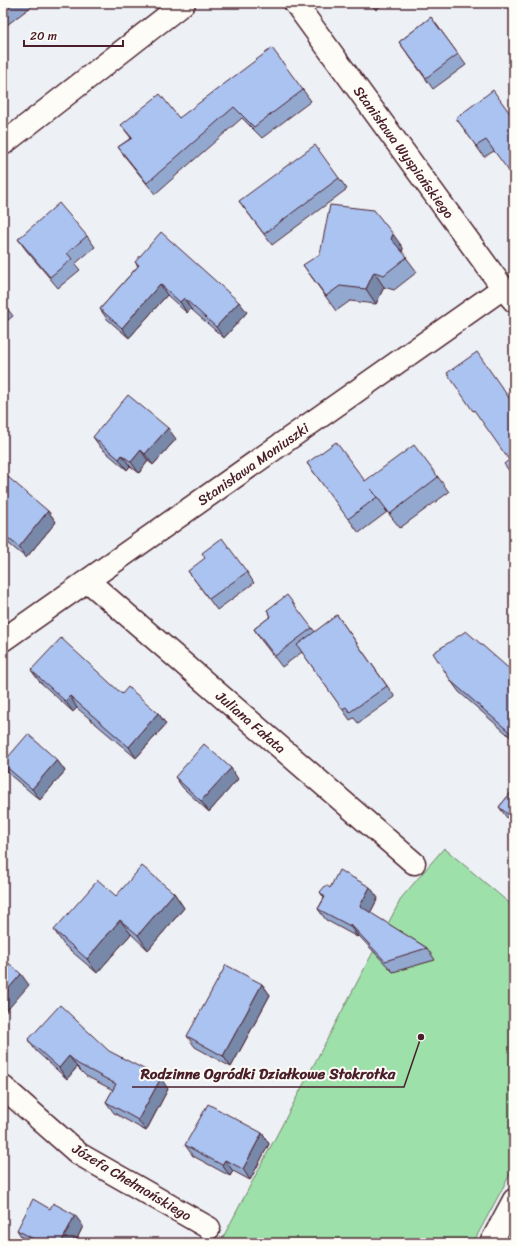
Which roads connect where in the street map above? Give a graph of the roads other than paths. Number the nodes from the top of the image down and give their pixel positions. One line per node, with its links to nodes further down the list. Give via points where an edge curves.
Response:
1 (184, 3): 3 (street)
2 (295, 3): 4 (street, Stanisława Wyspiańskiego)
3 (3, 144)
4 (508, 294): 5 (street, Stanisława Moniuszki)
5 (88, 581): 6 (street, Stanisława Moniuszki); 7 (street, Juliana Fałata)
6 (3, 640)
7 (414, 863)
8 (3, 1087): 10 (street, Józefa Chełmońskiego, via 79,1154)
9 (514, 1200): 11 (street)
10 (209, 1228)
11 (491, 1243)

